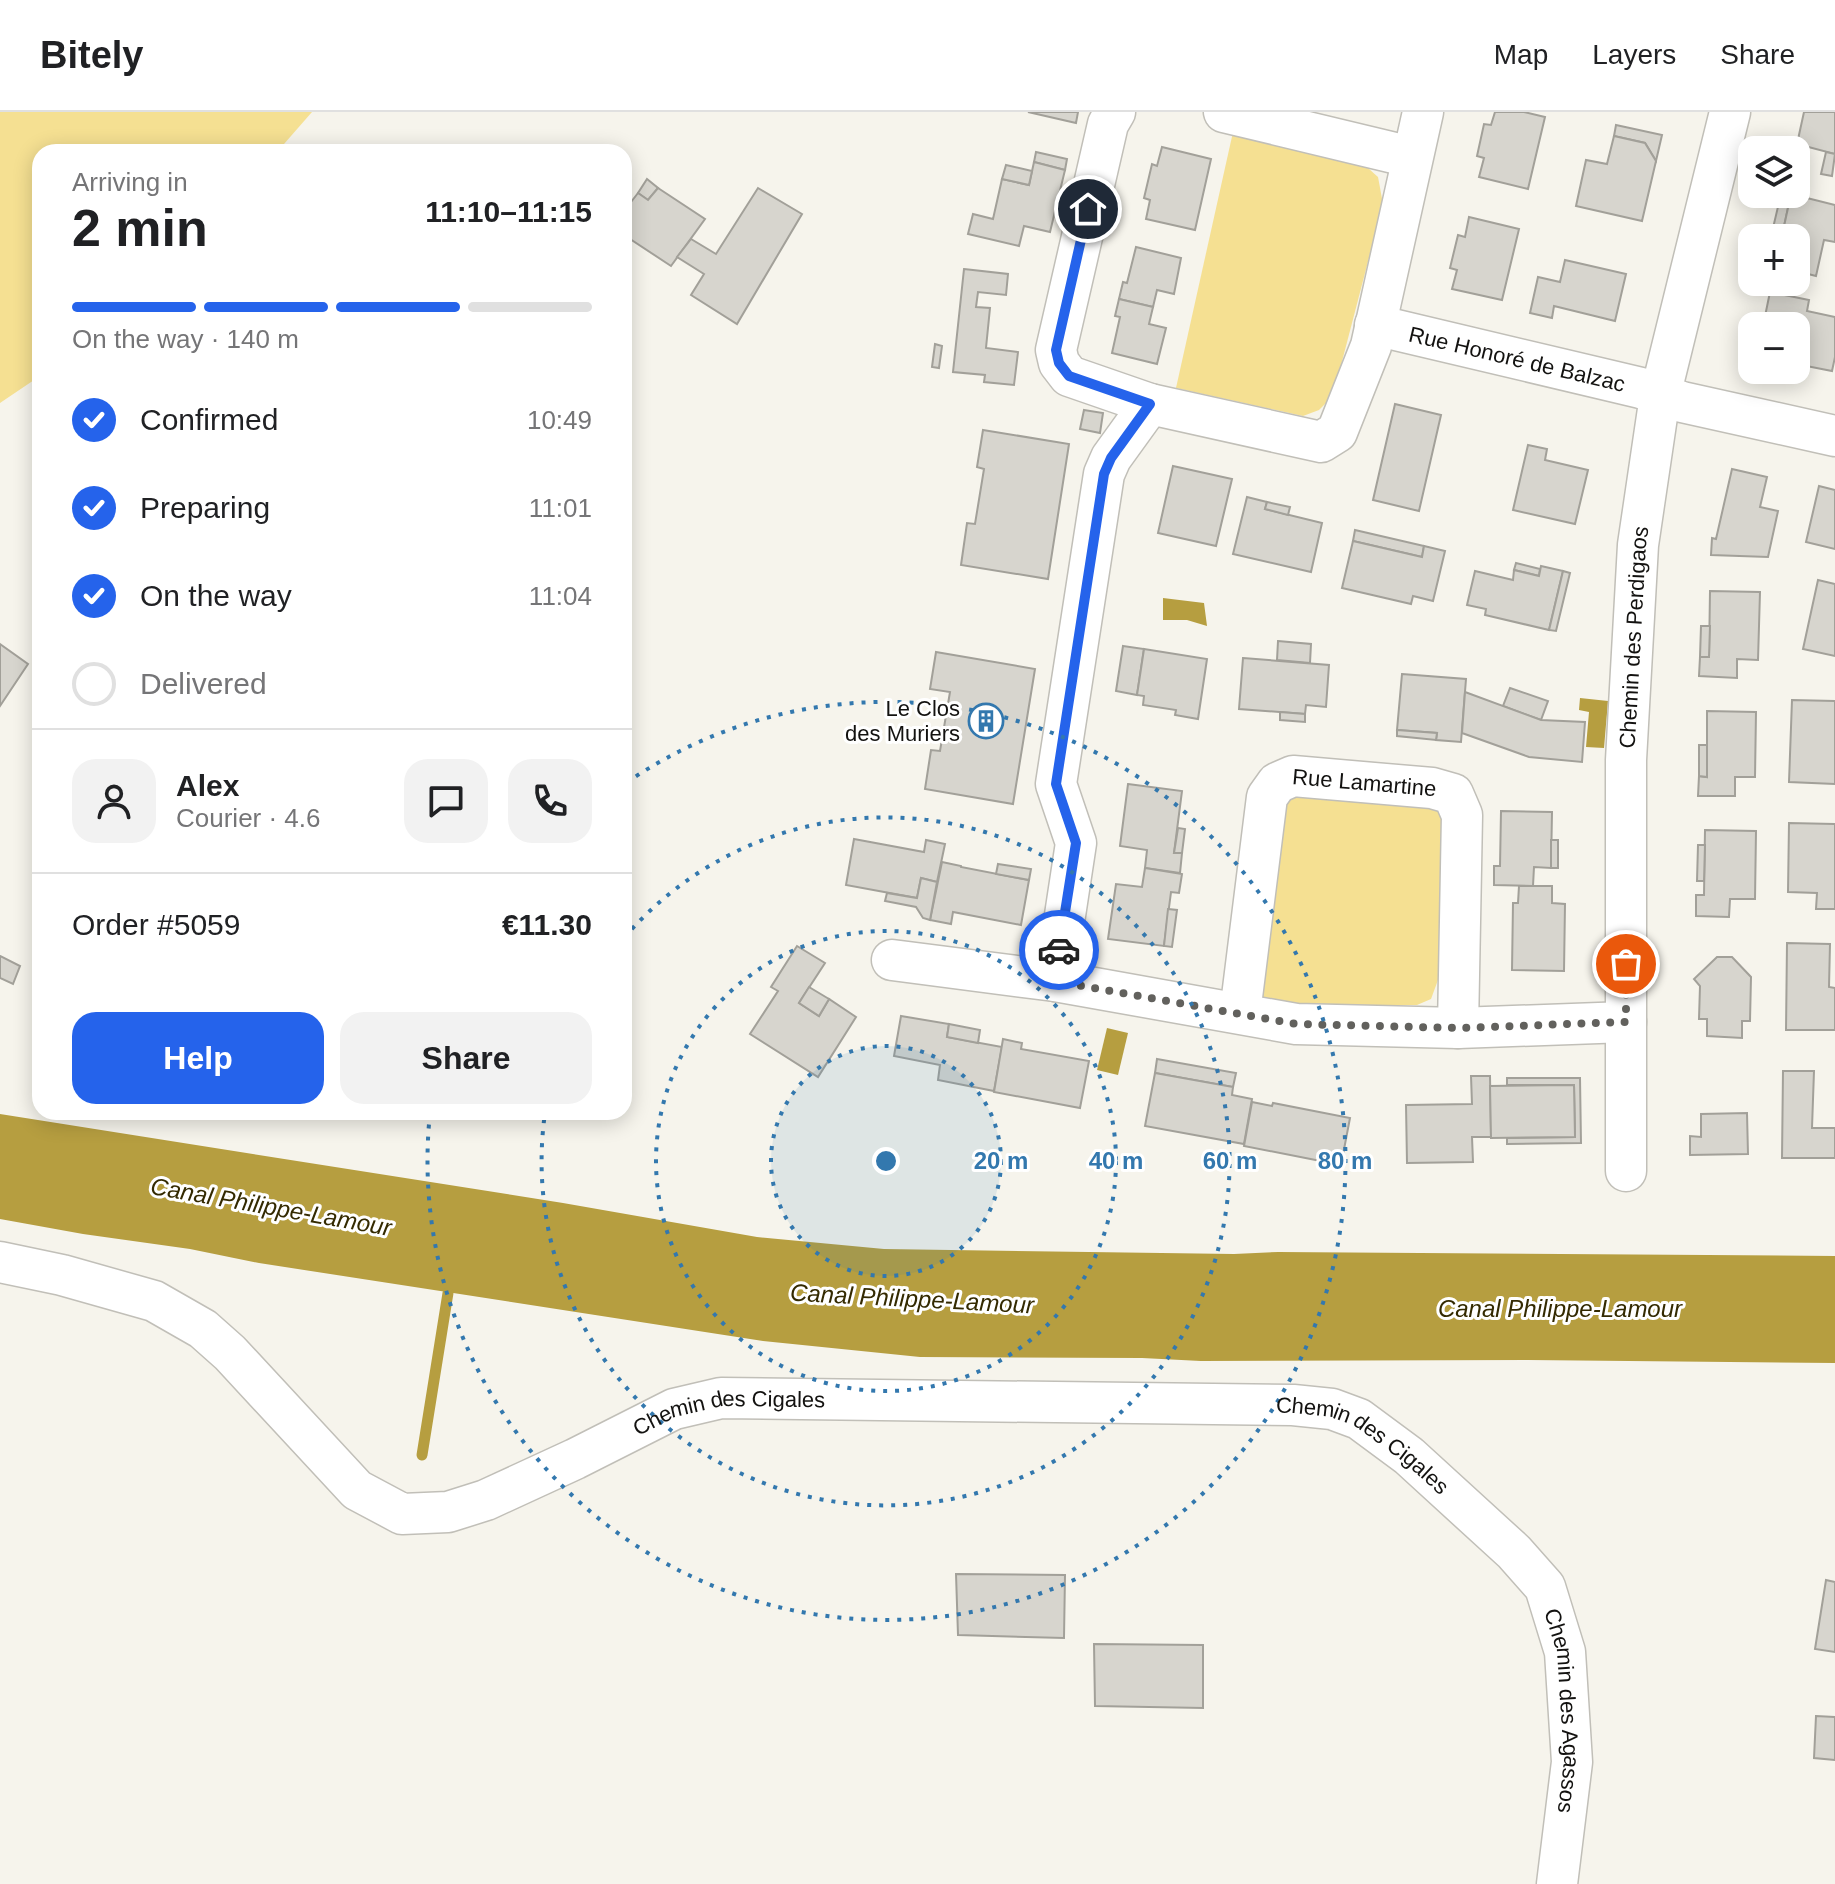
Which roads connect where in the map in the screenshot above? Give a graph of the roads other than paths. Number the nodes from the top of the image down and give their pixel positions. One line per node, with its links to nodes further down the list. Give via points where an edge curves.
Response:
1 (1115, 112): 8 (street, via 1056,350 1069,376)
2 (1224, 112): 5 (street)
3 (1423, 112): 5 (street)
4 (1730, 112): 7 (street, Chemin des Perdigaos)
5 (1411, 157): 6 (street)
6 (1375, 325): 7 (street, Rue Honoré de Balzac); 8 (street, via 1344,418 1337,432 1321,442)
7 (1660, 396): 9 (street, Rue Honoré de Balzac); 13 (street, Chemin des Perdigaos, via 1638,545 1626,760)
8 (1150, 404): 11 (street, via 1104,474 1056,784 1076,843)
9 (1835, 436)
10 (892, 960): 11 (street)
11 (1055, 981): 12 (street)
12 (1240, 1013): 14 (street, via 1296,1024); 14 (street, Rue Lamartine, via 1267,797 1277,783 1293,776 1453,794 1462,815)
13 (1626, 1022): 14 (street); 15 (street, Chemin des Perdigaos)
14 (1458, 1028)
15 (1626, 1171)
16 (0, 1262): 17 (street, Chemin des Cigales, via 154,1301 203,1329 357,1490 402,1514 448,1512 486,1500 674,1409 721,1398 1293,1405 1332,1409 1359,1419 1409,1456)
17 (1514, 1552): 18 (street, Chemin des Agassos, via 1545,1587 1565,1652 1572,1762)
18 (1557, 1884)

